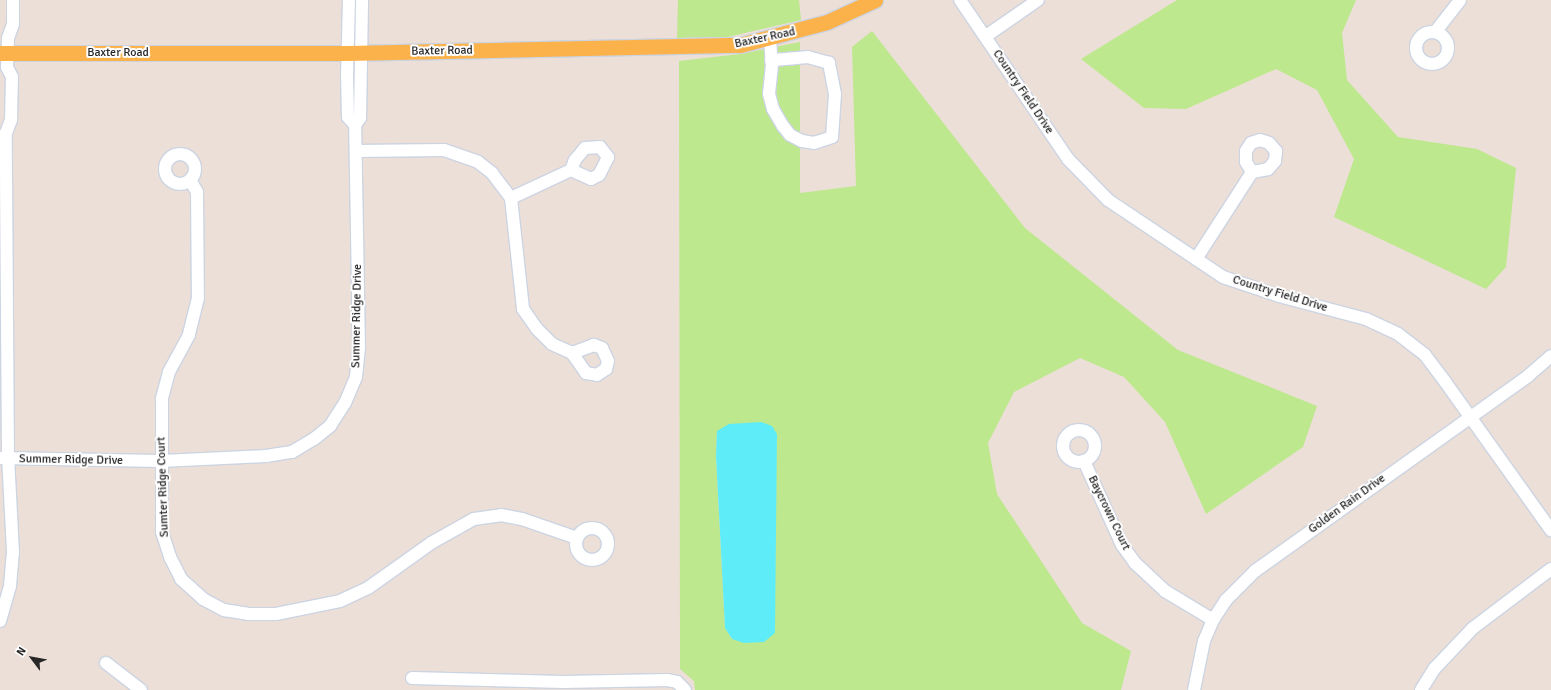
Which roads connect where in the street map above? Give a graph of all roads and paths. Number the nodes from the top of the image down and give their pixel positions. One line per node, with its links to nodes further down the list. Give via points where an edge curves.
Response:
1 (13, 0): 13 (street, via 13,24)
2 (349, 0): 12 (street, Summer Ridge Drive)
3 (362, 0): 12 (street, Summer Ridge Drive)
4 (876, 0): 11 (main road, Baxter Road, via 827,22)
5 (960, 0): 10 (street, Country Field Drive)
6 (1038, 0): 10 (street)
7 (1460, 0): 9 (street)
8 (0, 27): 13 (street)
9 (1436, 31)
10 (986, 36): 23 (street, Country Field Drive, via 1068,159 1090,183 1125,213)
11 (770, 39): 12 (main road, Baxter Road, via 740,45); 14 (street)
12 (354, 53): 13 (main road, Baxter Road); 17 (street, Summer Ridge Drive, via 360,118 355,125)
13 (5, 57): 16 (street, via 12,77 11,120)
14 (771, 60): 14 (street, via 768,94 773,109 790,135 814,143 832,137 835,94 829,63 808,57)
15 (0, 120): 16 (street)
16 (6, 133): 22 (street)
17 (356, 151): 21 (street, via 444,150 462,155 478,162 492,173); 28 (street, Summer Ridge Drive, via 359,347 356,377 345,403 330,426 314,440 292,452 266,456)
18 (571, 170): 21 (street)
19 (1252, 172): 23 (street)
20 (190, 180): 28 (street, Sumter Ridge Court, via 196,192 198,298 189,335 169,372 162,399)
21 (511, 198): 24 (street, via 523,309 552,344)
22 (4, 217): 27 (street)
23 (1196, 259): 26 (street, Country Field Drive, via 1223,277 1250,288 1366,319 1398,334 1424,355)
24 (572, 352)
25 (1551, 356): 26 (street, Golden Rain Drive, via 1528,376)
26 (1469, 416): 30 (street, Country Field Drive); 33 (street, Golden Rain Drive, via 1255,571 1226,600)
27 (4, 458): 28 (street, Summer Ridge Drive); 34 (street, via 12,568 6,605)
28 (161, 461): 31 (street, Sumter Ridge Court, via 162,532 170,557 182,578 203,599 224,610 248,614 276,614 340,601 368,588 431,543 474,519 501,515 522,519)
29 (1084, 461): 33 (street, Baycrown Court, via 1122,545 1135,563 1164,591)
30 (1551, 530)
31 (577, 538)
32 (1551, 569): 41 (street, via 1473,628 1435,668)
33 (1213, 620): 40 (street, Golden Rain Drive, via 1204,641)
34 (0, 621)
35 (106, 663): 38 (street)
36 (412, 678): 37 (street)
37 (488, 685): 39 (street, via 667,680 677,682)
38 (141, 690)
39 (685, 690)
40 (1194, 690)
41 (1421, 690)

